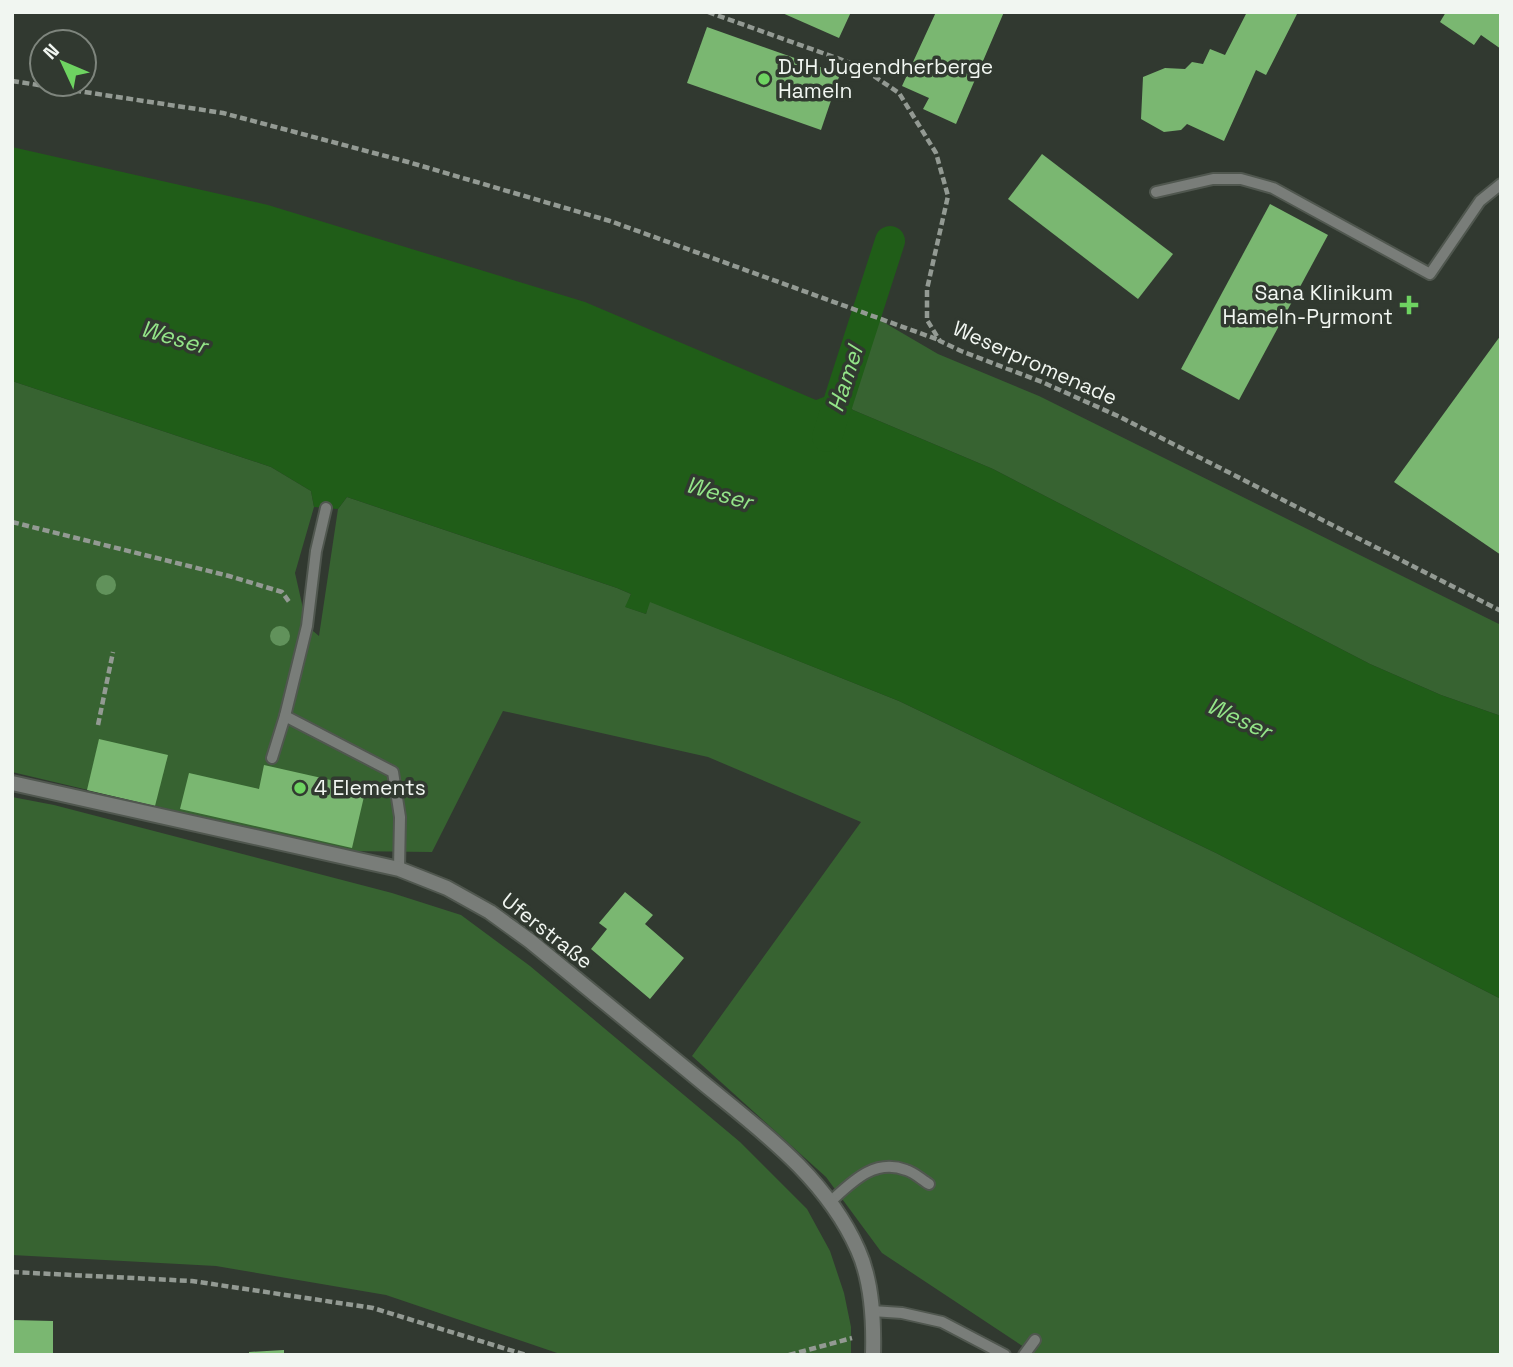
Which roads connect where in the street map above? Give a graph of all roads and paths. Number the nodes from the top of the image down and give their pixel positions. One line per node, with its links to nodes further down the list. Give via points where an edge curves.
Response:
1 (708, 12): 5 (path, Weserpromenade, via 859,66 899,93 936,153 948,196 927,289 927,320)
2 (12, 81): 5 (path, via 223,113 408,162 610,221)
3 (1501, 184): 4 (lane, via 1480,201 1430,274 1273,188 1241,179 1213,179)
4 (1156, 192)
5 (940, 341): 8 (path, Weserpromenade, via 1120,417)
6 (326, 508): 9 (lane)
7 (12, 522): 9 (path, via 282,592)
8 (1501, 611)
9 (307, 626): 11 (lane)
10 (113, 652): 12 (path)
11 (285, 716): 13 (lane); 15 (lane, via 393,772 400,817)
12 (98, 725)
13 (272, 758)
14 (12, 783): 15 (street, Uferstraße)
15 (399, 869): 17 (street, Uferstraße, via 447,888 530,941 791,1156)
16 (929, 1184): 17 (lane, via 906,1170 883,1166 860,1175)
17 (830, 1202): 19 (street, Uferstraße, via 859,1250)
18 (12, 1272): 22 (path, via 192,1281 373,1308)
19 (872, 1311): 20 (street, Uferstraße); 25 (lane, via 942,1322)
20 (874, 1332): 23 (path); 24 (street, Uferstraße)
21 (1035, 1340): 26 (lane)
22 (526, 1355)
23 (789, 1355)
24 (873, 1355)
25 (1005, 1355)
26 (1024, 1355)

